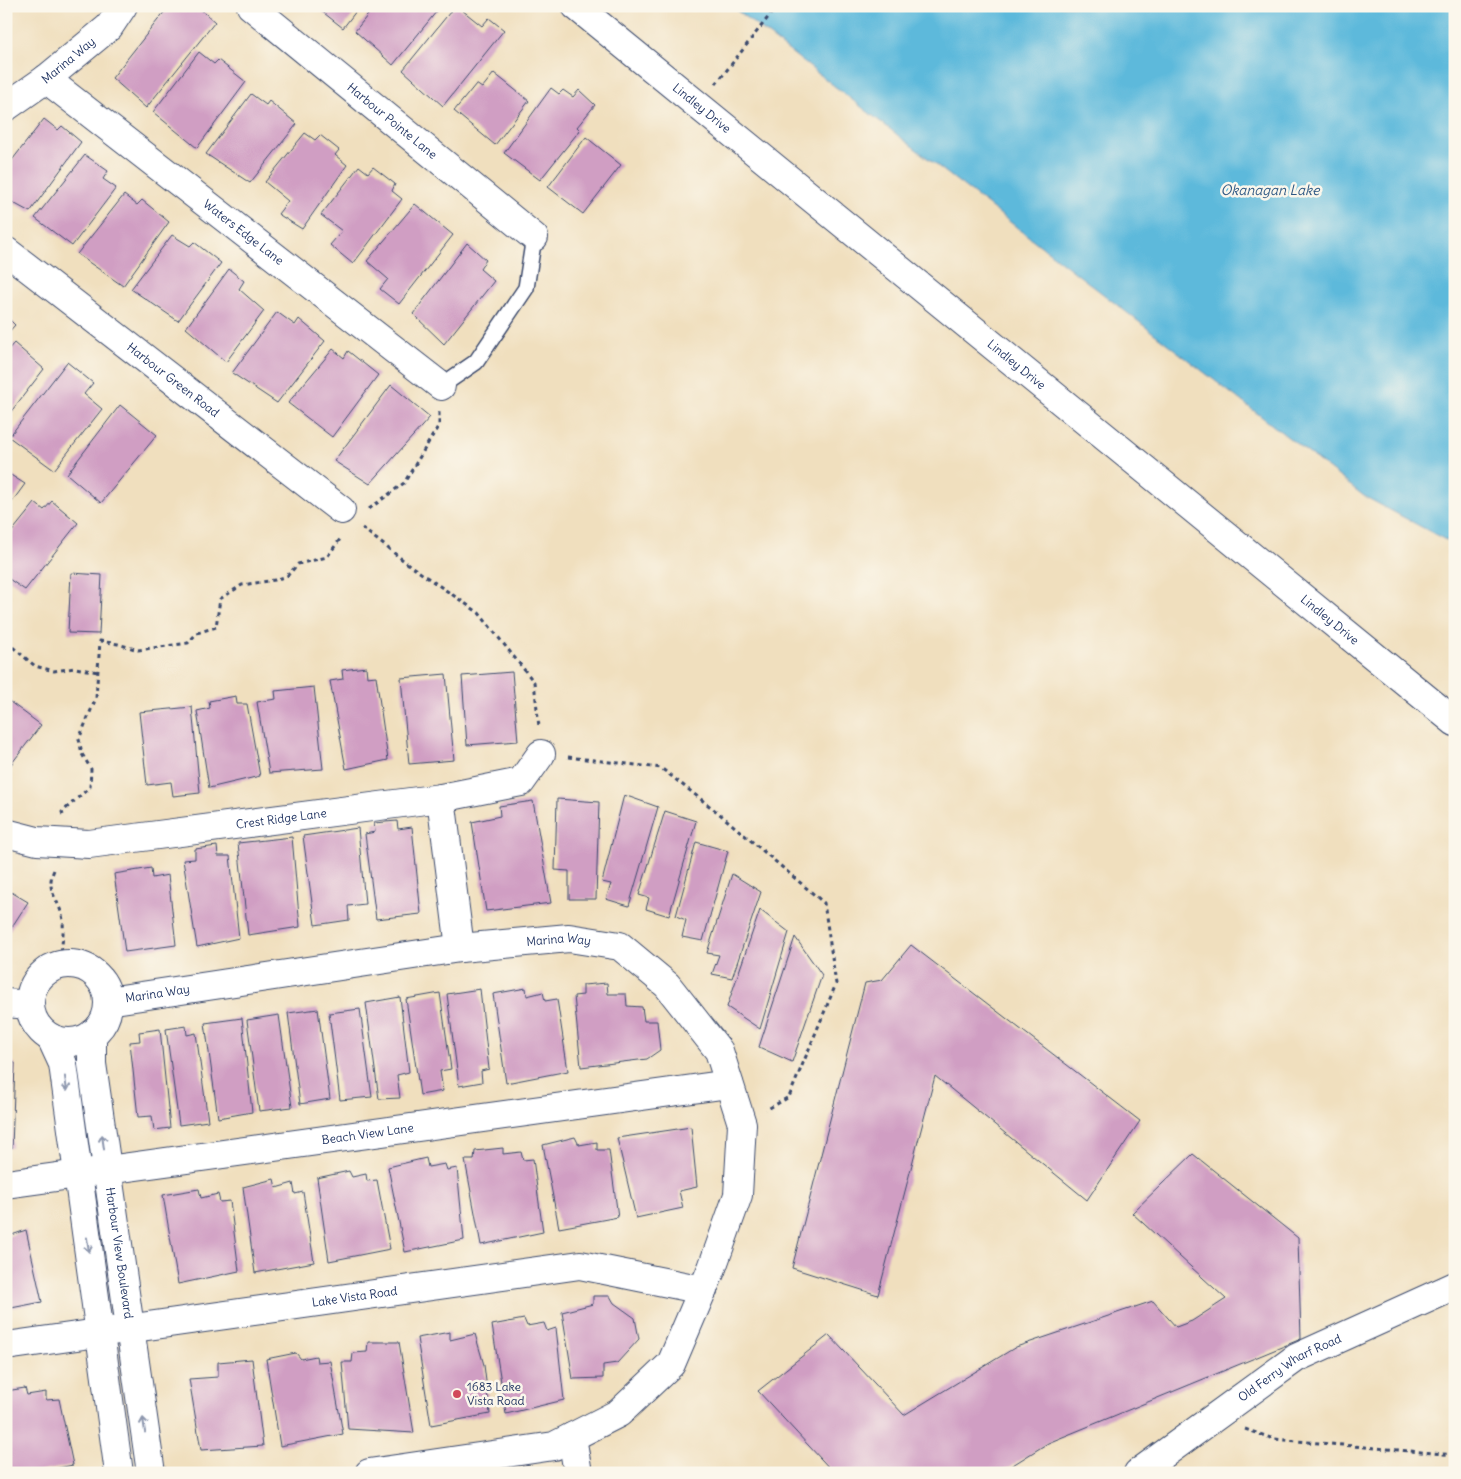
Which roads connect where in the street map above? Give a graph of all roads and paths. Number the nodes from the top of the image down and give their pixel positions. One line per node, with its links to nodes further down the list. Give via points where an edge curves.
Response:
1 (123, 6): 5 (street, Marina Way, via 109,27)
2 (251, 6): 8 (street, Harbour Pointe Lane)
3 (576, 6): 6 (street, Lindley Drive)
4 (777, 6): 6 (path)
5 (46, 79): 7 (street, Marina Way); 10 (street, Waters Edge Lane)
6 (698, 106): 14 (street, Lindley Drive)
7 (6, 107)
8 (534, 238): 10 (lane, via 526,288 476,362)
9 (6, 251): 11 (street, Harbour Green Road)
10 (441, 386): 11 (path, via 439,425 404,483)
11 (347, 515): 13 (path, via 327,556 298,564 287,576 242,585 220,599 216,627 198,633 188,643 138,650 100,641); 15 (path, via 412,567 479,613 534,682)
12 (6, 643): 13 (path, via 35,666 54,671 75,668)
13 (98, 672): 18 (path, via 96,698 79,739 82,754 91,769 90,787 62,812)
14 (1455, 722)
15 (541, 754): 16 (street, Crest Ridge Lane, via 521,782); 26 (path, via 660,768 824,903 836,984 788,1097)
16 (441, 798): 18 (street, Crest Ridge Lane, via 89,844); 19 (street)
17 (6, 832): 18 (street, Crest Ridge Lane, via 36,841)
18 (58, 842): 20 (path, via 57,864 50,879 63,921)
19 (460, 948): 21 (street, Marina Way); 25 (street, Marina Way, via 569,938 620,946 667,985 714,1044)
20 (60, 964): 21 (street, via 86,967 105,988); 22 (street, via 48,969 35,983 30,995)
21 (108, 1001): 23 (street, via 102,1024)
22 (18, 1004): 24 (street)
23 (92, 1034): 24 (street, via 78,1041 64,1042); 27 (street, Harbour View Boulevard, one-way to 23, via 92,1064)
24 (51, 1038): 28 (street, one-way to 28, via 63,1064)
25 (729, 1084): 26 (street, Marina Way); 27 (street, Beach View Lane)
26 (742, 1124): 31 (street, Marina Way, via 738,1195)
27 (107, 1170): 28 (street, Beach View Lane); 32 (street, Harbour View Boulevard)
28 (78, 1174): 29 (street, Beach View Lane); 33 (street, one-way to 33)
29 (6, 1184)
30 (1455, 1286): 35 (street, Old Ferry Wharf Road, via 1296,1358)
31 (703, 1290): 32 (street, Lake Vista Road, via 580,1265); 36 (street, Marina Way, via 671,1364 619,1413)
32 (130, 1328): 33 (street, Lake Vista Road); 39 (street, Harbour View Boulevard, one-way to 32)
33 (100, 1333): 34 (street, Lake Vista Road); 38 (street)
34 (6, 1346)
35 (1215, 1417): 37 (path, via 1274,1439); 42 (street, Old Ferry Wharf Road)
36 (572, 1436): 40 (street, Marina Way, via 554,1446); 41 (street)
37 (1455, 1455)
38 (119, 1473)
39 (151, 1473)
40 (369, 1473)
41 (578, 1473)
42 (1138, 1473)

